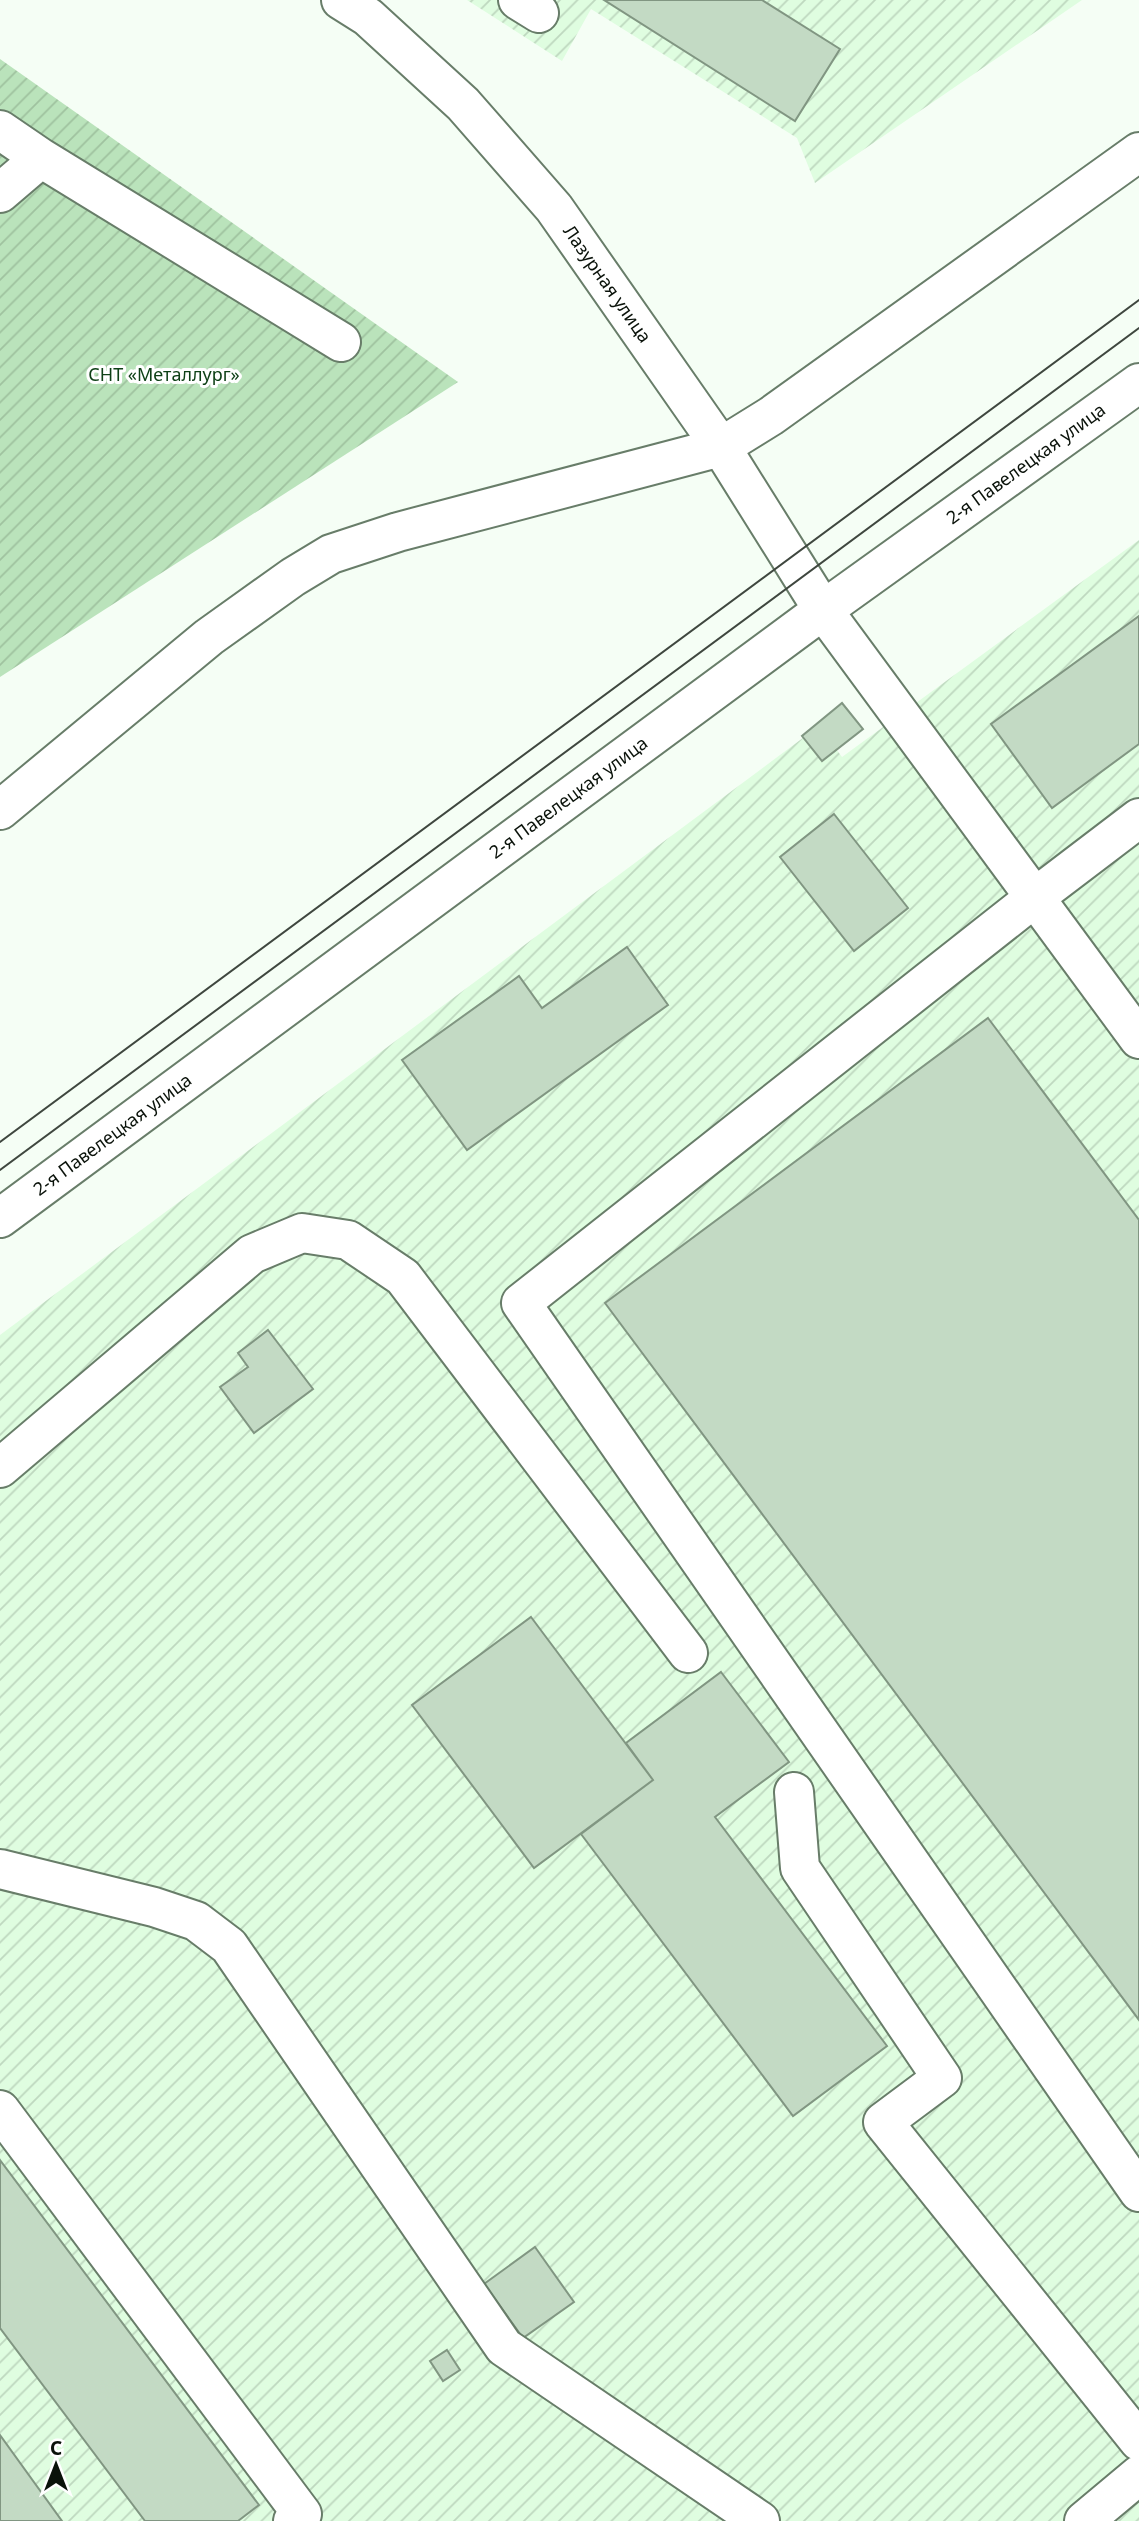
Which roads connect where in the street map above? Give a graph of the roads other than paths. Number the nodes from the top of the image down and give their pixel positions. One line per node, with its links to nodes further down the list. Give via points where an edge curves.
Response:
1 (341, 0): 8 (main road, Лазурная улица, via 368,17 463,104 554,208)
2 (0, 130): 4 (main road)
3 (1139, 152): 8 (main road, via 771,416)
4 (41, 158): 5 (main road); 6 (main road)
5 (0, 193)
6 (341, 342)
7 (1139, 383): 9 (main road, 2-я Павелецкая улица)
8 (721, 447): 9 (main road, Лазурная улица); 10 (main road, via 331,554 209,637)
9 (823, 610): 12 (main road, Лазурная улица); 14 (main road, 2-я Павелецкая улица)
10 (0, 810)
11 (1139, 818): 12 (main road)
12 (1034, 898): 13 (main road, Лазурная улица); 20 (main road, via 521,1303)
13 (1139, 1039)
14 (0, 1218)
15 (0, 1468): 16 (main road, via 252,1254 302,1233 348,1240 402,1278)
16 (688, 1653)
17 (794, 1791): 21 (main road, via 800,1868 942,2078 883,2122)
18 (0, 1868): 24 (main road, via 164,1910 195,1921 229,1946 505,2347)
19 (0, 2110): 23 (main road, via 302,2514)
20 (1139, 2192)
21 (1139, 2441)
22 (1139, 2475): 25 (main road)
23 (293, 2521)
24 (760, 2521)
25 (1084, 2521)

